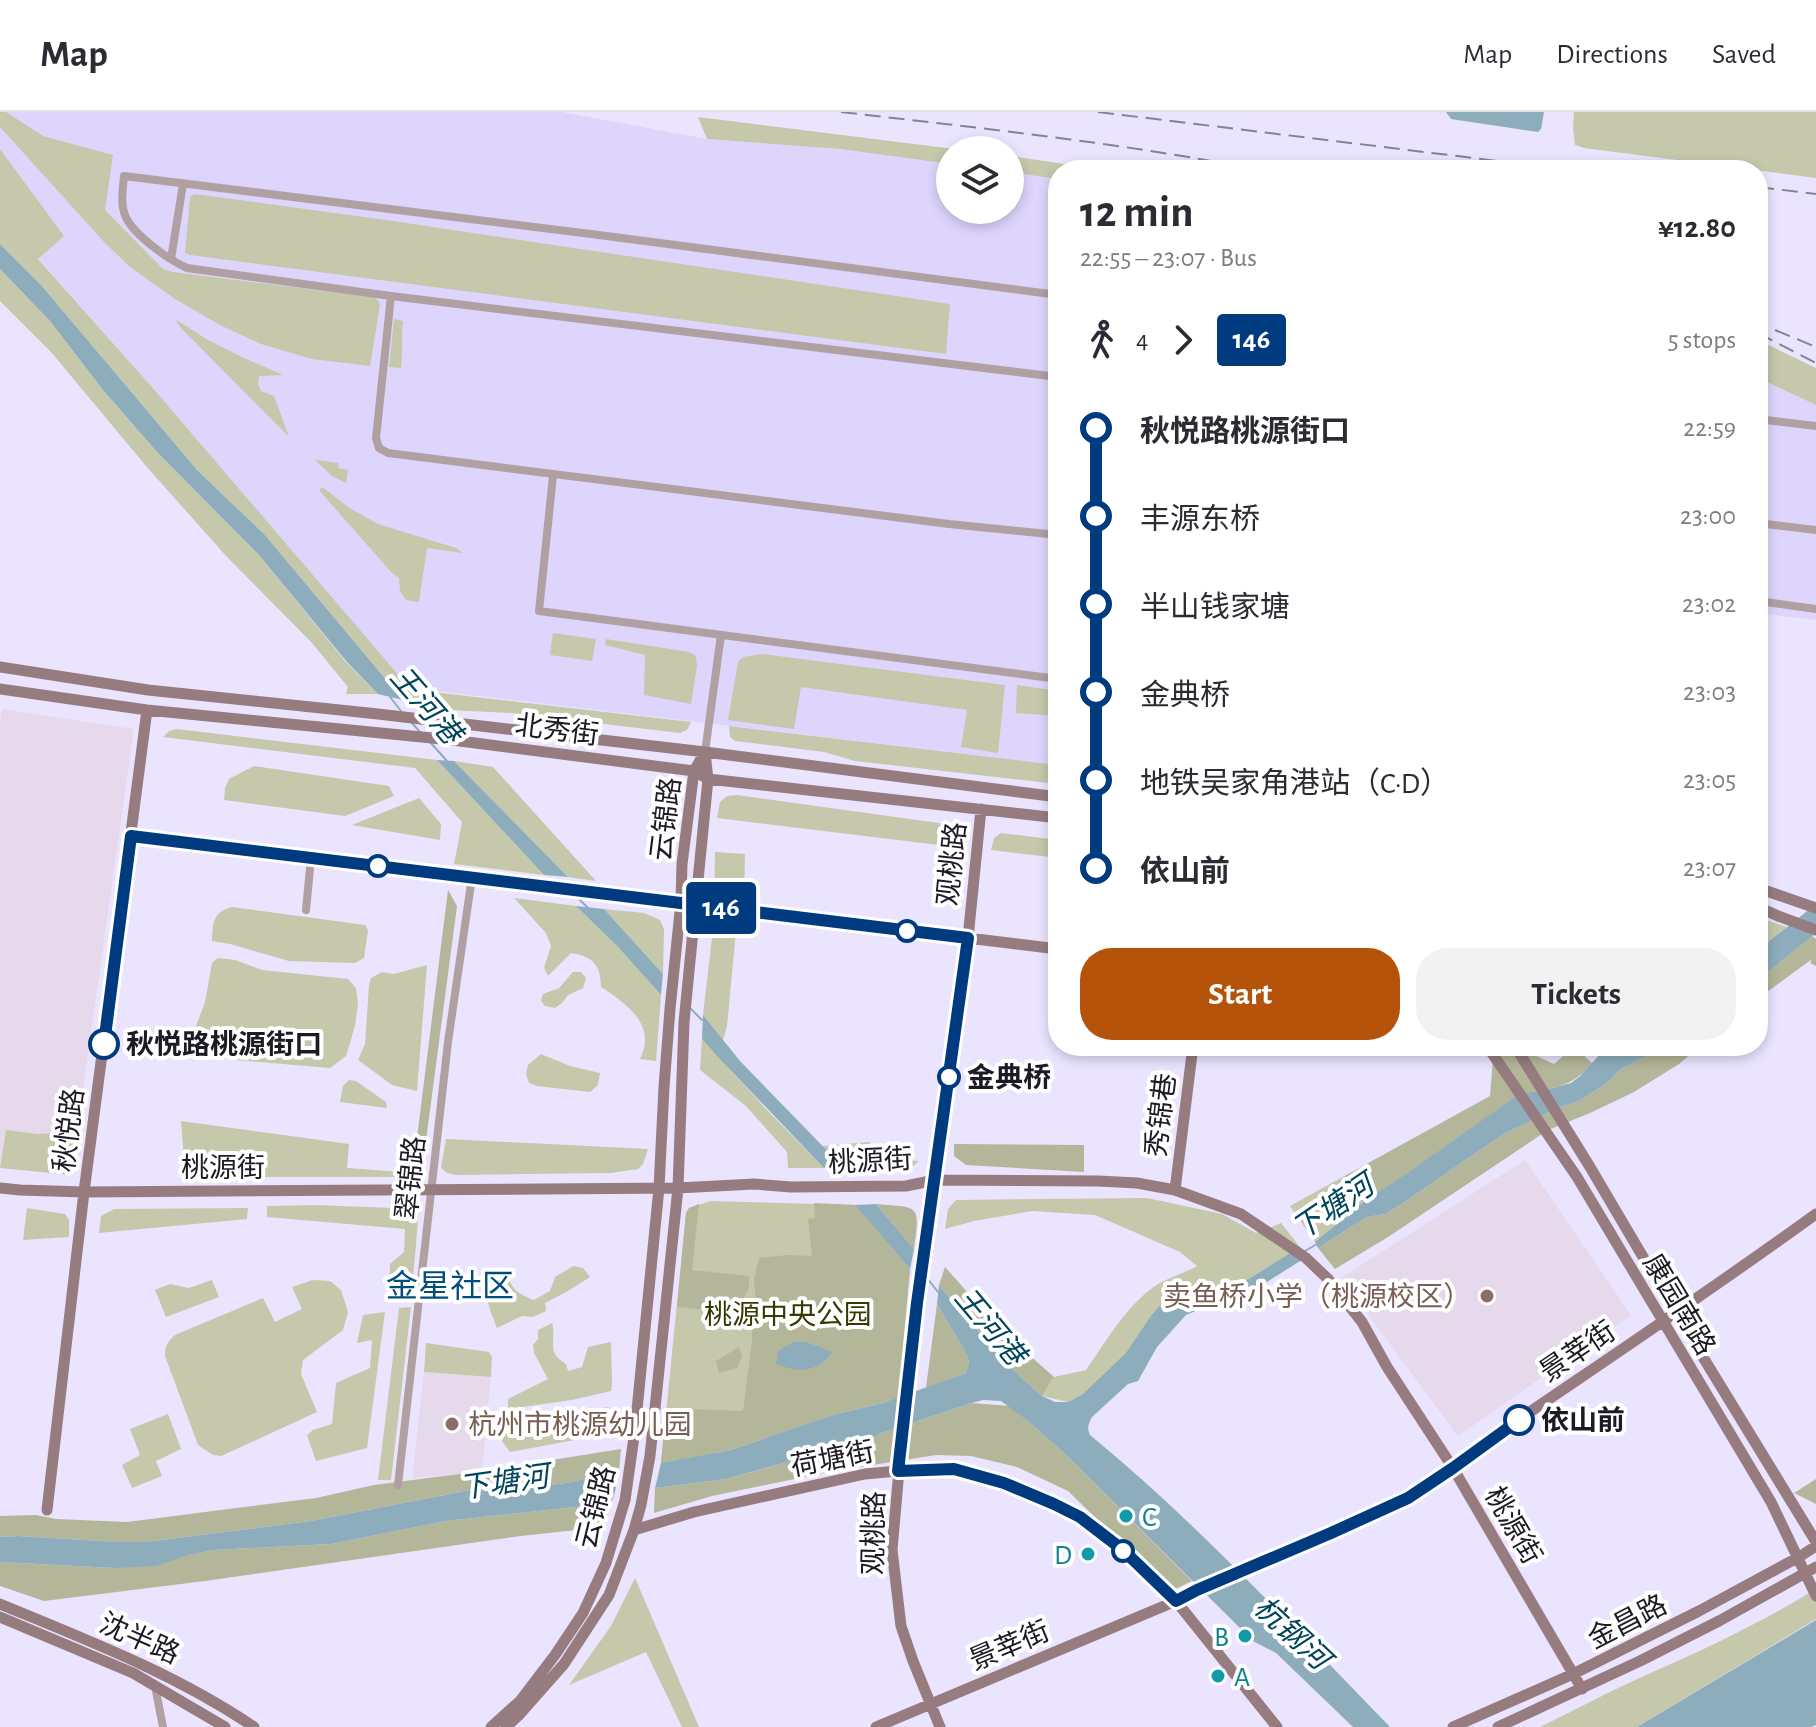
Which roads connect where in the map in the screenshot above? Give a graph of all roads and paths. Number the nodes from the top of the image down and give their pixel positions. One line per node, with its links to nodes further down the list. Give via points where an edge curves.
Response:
1 (183, 184): 2 (street); 2 (street, via 124,176 125,216 135,231); 3 (street)
2 (171, 259): 4 (street, via 187,268)
3 (1048, 294)
4 (391, 296): 5 (street); 8 (street, via 379,448)
5 (1048, 376)
6 (1768, 420): 7 (street)
7 (1816, 426)
8 (553, 476): 11 (street); 14 (street, via 539,611)
9 (1768, 524): 10 (street)
10 (1816, 530)
11 (1048, 534)
12 (1768, 602): 13 (street)
13 (1816, 609)
14 (721, 635): 16 (street); 19 (street)
15 (0, 667): 19 (main road, 北秀街, via 148,690)
16 (1048, 678)
17 (0, 689): 18 (main road, 北秀街)
18 (147, 710): 20 (main road, 北秀街); 25 (main road, 秋悦路)
19 (705, 752): 20 (main road, 云锦路); 21 (main road, 云锦路); 22 (main road, 北秀街)
20 (694, 771): 21 (main road, 北秀街); 29 (main road, 云锦路)
21 (708, 779): 23 (main road, 北秀街); 30 (main road, 云锦路)
22 (1048, 796)
23 (981, 809): 24 (main road, 北秀街); 35 (main road, 观桃路)
24 (1048, 817)
25 (131, 836): 26 (main road); 46 (main road, 秋悦路)
26 (311, 858): 27 (main road); 32 (street)
27 (472, 877): 29 (main road); 44 (street, 翠锦路)
28 (1768, 891): 31 (main road)
29 (681, 902): 30 (main road); 42 (main road, 云锦路)
30 (696, 905): 35 (main road); 43 (main road, 云锦路, via 684,1022)
31 (1811, 906)
32 (306, 910)
33 (1768, 911): 34 (main road)
34 (1816, 930)
35 (968, 938): 36 (main road); 40 (main road, 观桃路)
36 (1048, 948)
37 (1192, 1056): 45 (main road, 秀锦巷)
38 (1494, 1056): 49 (main road, 康园南路, via 1577,1177)
39 (1521, 1056): 48 (main road, 康园南路)
40 (935, 1180): 43 (main road, 桃源街, via 906,1186); 45 (main road, 桃源街, via 1098,1181); 51 (main road, 观桃路)
41 (0, 1188): 46 (main road, 桃源街)
42 (659, 1188): 43 (main road, 桃源街); 44 (main road, 桃源街); 69 (main road, 云锦路, via 630,1468 606,1563 583,1613 555,1655 520,1701)
43 (678, 1188): 54 (main road, 云锦路, via 650,1456)
44 (431, 1190): 46 (main road, 桃源街); 52 (street, 翠锦路)
45 (1175, 1190): 50 (main road, 桃源街, via 1241,1214 1328,1279 1362,1322)
46 (84, 1192): 53 (main road, 秋悦路)
47 (1816, 1214): 48 (main road, 景莘街)
48 (1676, 1313): 49 (main road, 景莘街); 55 (main road, 康园南路)
49 (1663, 1323): 50 (main road, 景莘街); 56 (main road, 康园南路)
50 (1453, 1468): 59 (main road, 景莘街, via 1408,1498); 62 (main road, 桃源街)
51 (898, 1471): 54 (main road, 荷塘街, via 761,1497); 59 (main road, 荷塘街, via 954,1469 1054,1504 1123,1550); 65 (main road, 观桃路, via 892,1550 901,1626)
52 (398, 1485)
53 (47, 1510)
54 (634, 1530): 70 (main road, 云锦路, via 609,1595 564,1664)
55 (1816, 1544): 56 (main road, 金昌路)
56 (1799, 1557): 57 (main road, 康园南路); 62 (main road, 金昌路)
57 (1811, 1570): 58 (main road, 康园南路); 64 (main road, 金昌路)
58 (1816, 1596)
59 (1176, 1601): 65 (main road, 景莘街); 73 (main road, 荷塘街)
60 (0, 1604): 68 (main road, 沈半路, via 172,1677)
61 (0, 1617): 63 (main road, 沈半路)
62 (1573, 1674): 64 (main road, 桃源街); 74 (main road, 金昌路)
63 (155, 1686): 66 (street); 67 (main road, 沈半路)
64 (1582, 1689): 75 (main road, 金昌路)
65 (930, 1704): 71 (main road, 景莘街); 72 (main road, 观桃路)
66 (163, 1727)
67 (225, 1727)
68 (254, 1727)
69 (491, 1727)
70 (506, 1727)
71 (876, 1727)
72 (940, 1727)
73 (1277, 1727)
74 (1453, 1727)
75 (1498, 1727)

